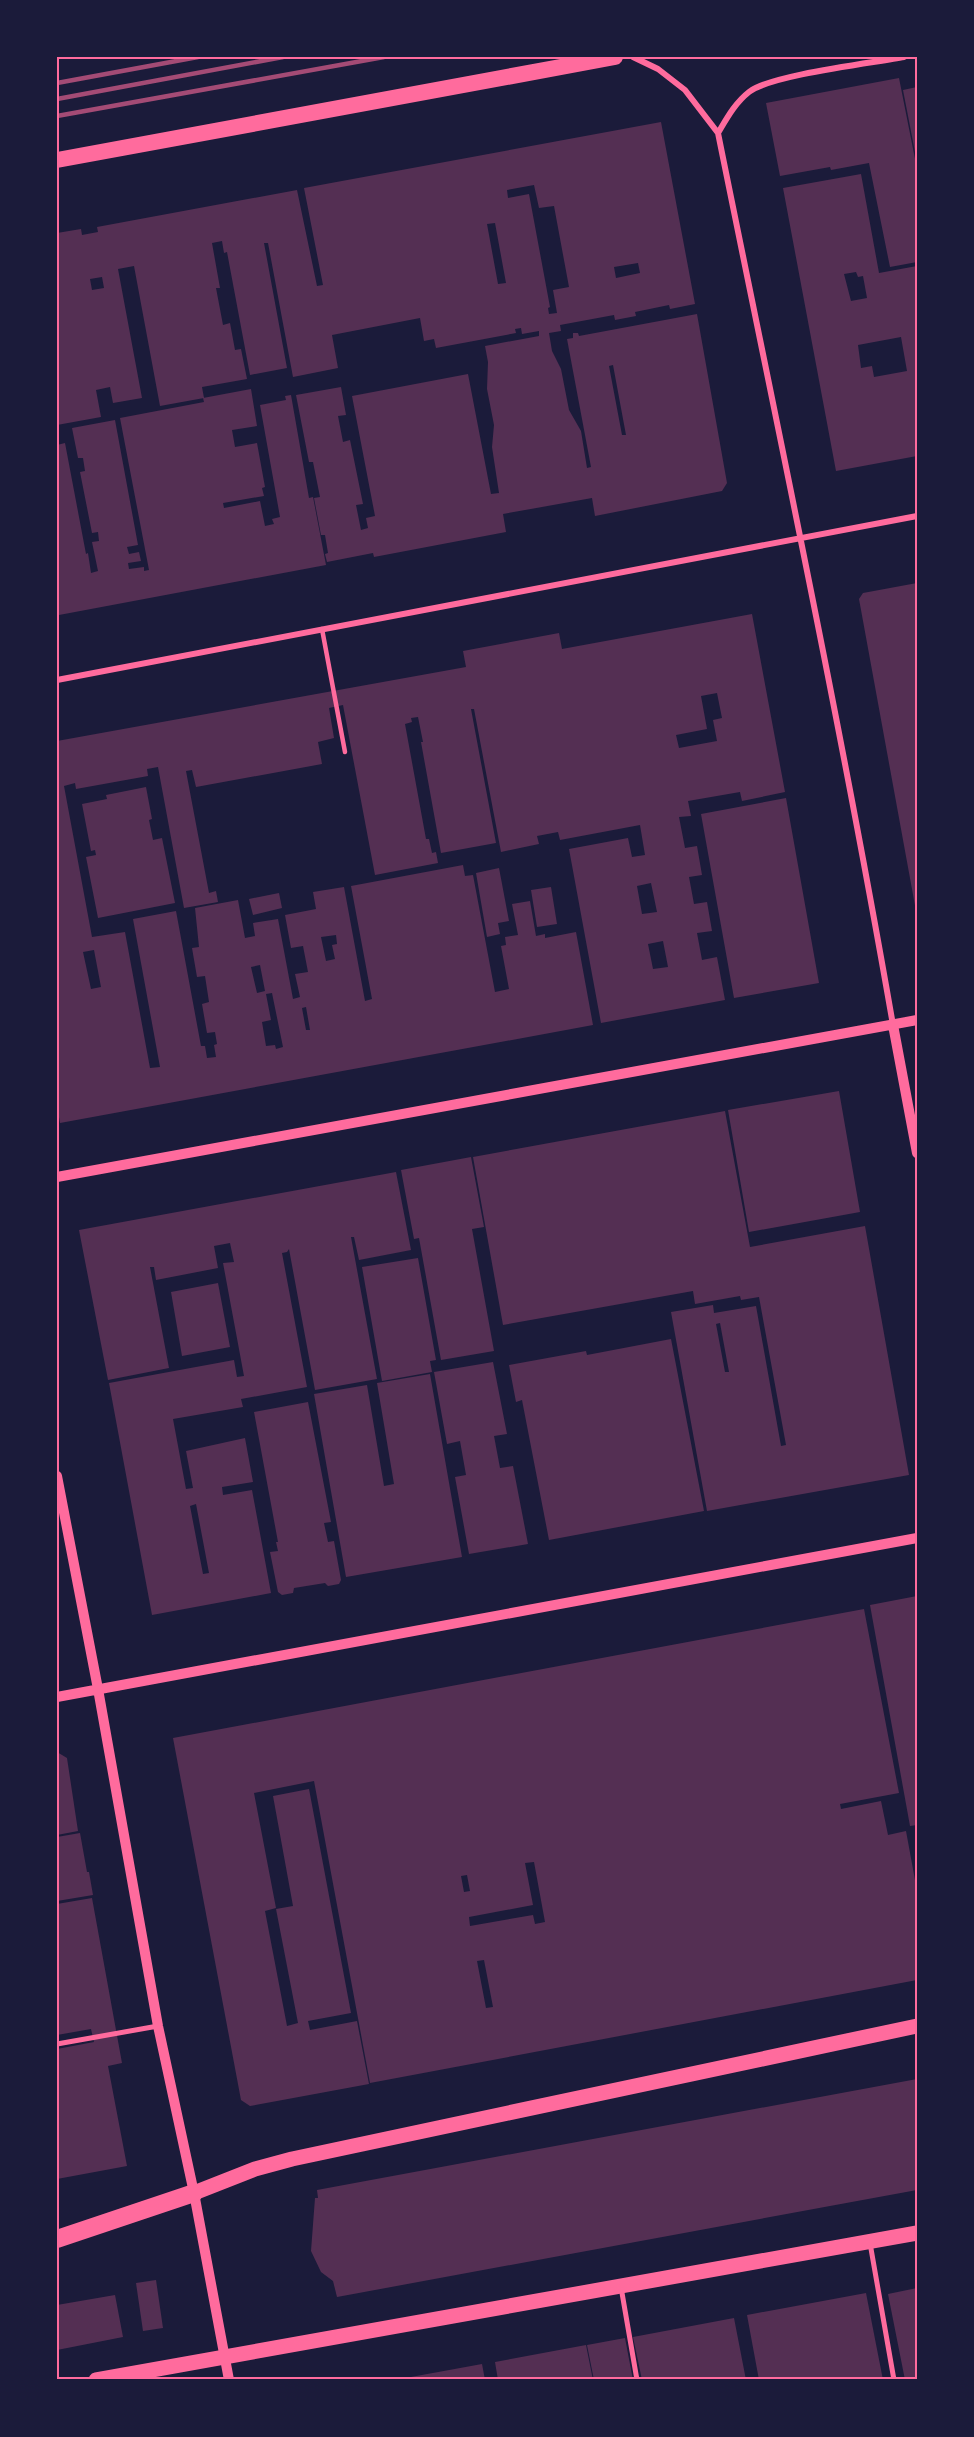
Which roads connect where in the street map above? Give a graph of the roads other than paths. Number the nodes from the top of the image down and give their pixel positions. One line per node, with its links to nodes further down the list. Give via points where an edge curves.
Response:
1 (615, 57): 5 (highway)
2 (633, 57): 4 (street, via 658,69 685,90)
3 (904, 57): 4 (street, via 782,78 751,90 736,104)
4 (718, 133): 7 (street)
5 (57, 160)
6 (917, 516): 7 (street)
7 (800, 538): 8 (street); 12 (street, via 856,815)
8 (322, 629): 9 (street); 10 (lane)
9 (57, 680)
10 (345, 753)
11 (917, 1020): 12 (street)
12 (893, 1025): 13 (street); 14 (street)
13 (917, 1154)
14 (57, 1177)
15 (57, 1476): 17 (street)
16 (917, 1538): 17 (street)
17 (98, 1689): 18 (street); 19 (street)
18 (57, 1697)
19 (158, 2026): 21 (street); 22 (street)
20 (917, 2026): 22 (main road, via 292,2159)
21 (57, 2044)
22 (194, 2193): 24 (highway); 27 (street)
23 (917, 2233): 25 (main road)
24 (57, 2239)
25 (870, 2241): 26 (main road); 31 (street)
26 (621, 2287): 27 (main road); 30 (street)
27 (224, 2356): 28 (main road); 29 (street)
28 (96, 2380)
29 (229, 2380)
30 (637, 2380)
31 (894, 2380)

